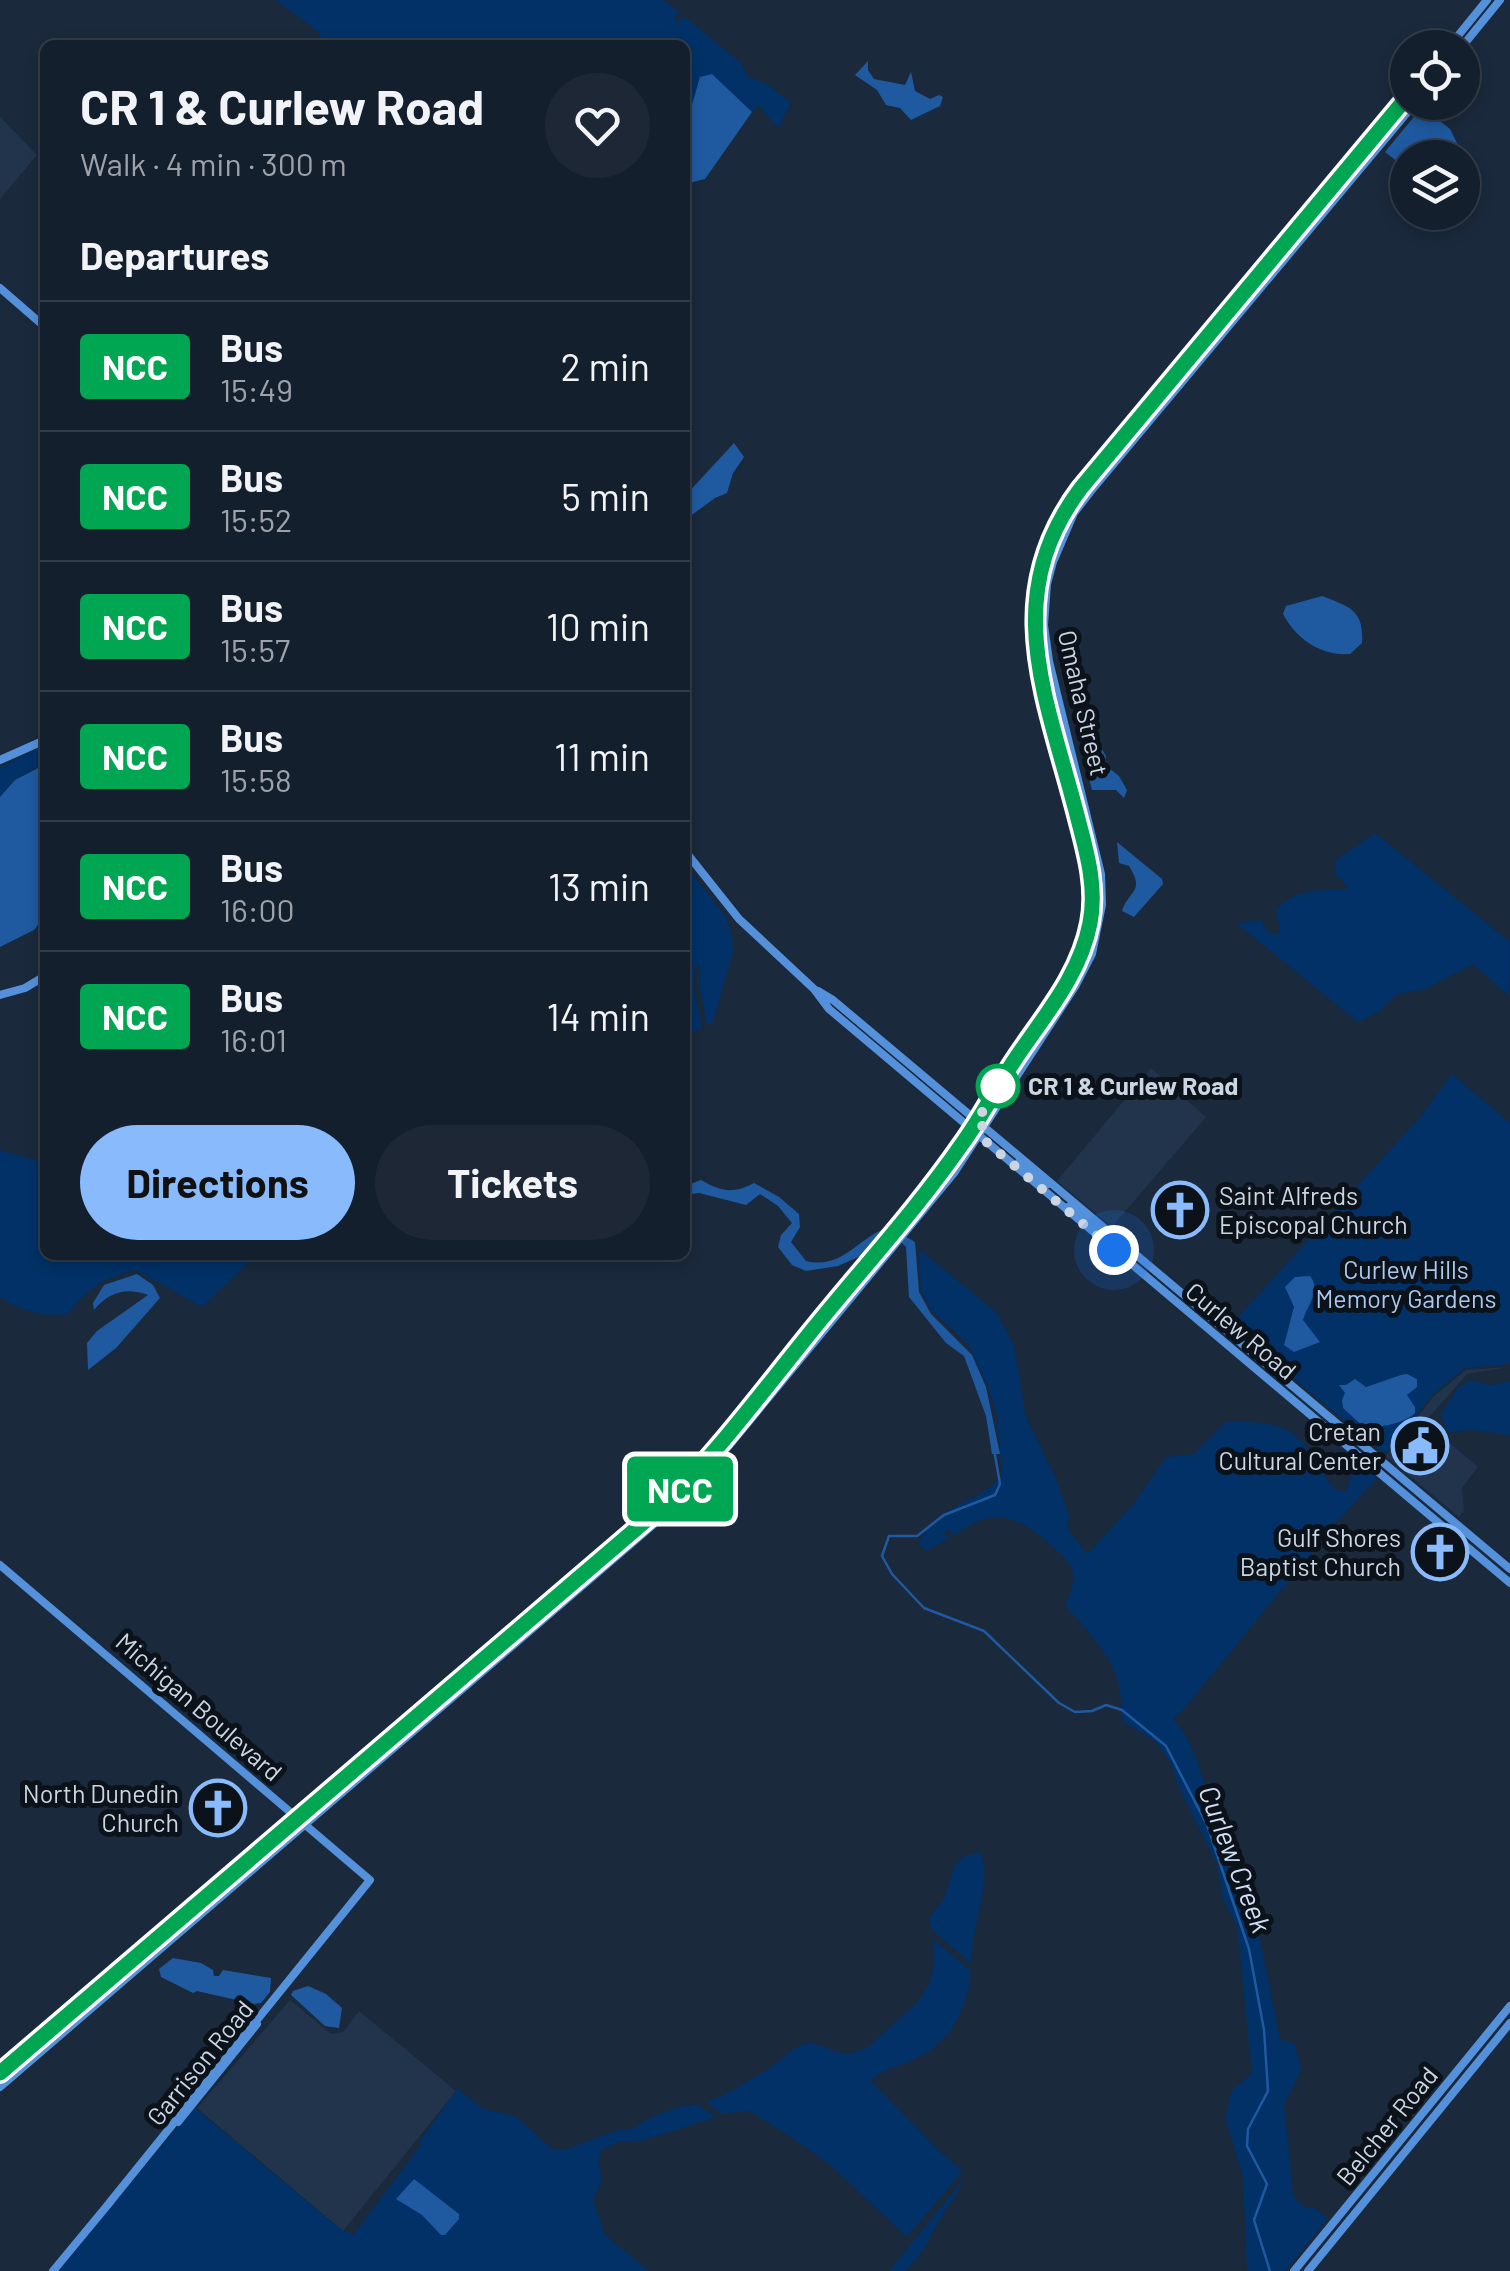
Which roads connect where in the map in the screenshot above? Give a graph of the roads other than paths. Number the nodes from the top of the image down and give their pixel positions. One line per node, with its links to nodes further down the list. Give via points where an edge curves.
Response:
1 (1487, 0): 3 (main road)
2 (1500, 0): 4 (main road)
3 (1463, 30)
4 (1476, 30)
5 (1390, 118): 15 (main road, Omaha Street, via 1081,488 1046,550 1034,603 1036,648 1088,858 1092,909 1078,960)
6 (1401, 120): 15 (main road, Omaha Street, via 1090,492 1059,544 1047,584 1046,644 1098,854 1102,904 1092,954 1076,985)
7 (0, 288): 8 (main road)
8 (40, 323)
9 (40, 742): 10 (main road)
10 (0, 760)
11 (690, 857): 13 (main road, Curlew Road, via 740,919)
12 (40, 979): 14 (main road)
13 (814, 989): 15 (main road, Curlew Road); 15 (main road, Curlew Road, via 828,1009)
14 (0, 995)
15 (978, 1126): 16 (main road, Curlew Road); 17 (main road, Omaha Street); 19 (main road, Curlew Road); 27 (main road, Omaha Street, via 673,1496)
16 (988, 1145): 17 (main road); 18 (main road, Curlew Road)
17 (938, 1192): 27 (main road, Omaha Street, via 689,1494)
18 (1055, 1202): 19 (main road); 20 (main road, Curlew Road)
19 (1104, 1228): 21 (main road, Curlew Road)
20 (1130, 1264): 21 (main road); 22 (main road, Curlew Road)
21 (1183, 1295): 23 (main road, Curlew Road)
22 (1410, 1499): 23 (main road); 26 (main road, Curlew Road)
23 (1458, 1525): 25 (main road, Curlew Road)
24 (0, 1565): 27 (main road, Michigan Boulevard)
25 (1510, 1569)
26 (1510, 1582)
27 (302, 1821): 28 (main road, Michigan Boulevard); 31 (main road); 32 (main road)
28 (370, 1880): 33 (main road, Garrison Road)
29 (1510, 2006): 34 (main road, Belcher Road)
30 (1510, 2022): 35 (main road, Belcher Road)
31 (0, 2073)
32 (0, 2088)
33 (53, 2271)
34 (1294, 2271)
35 (1308, 2271)

